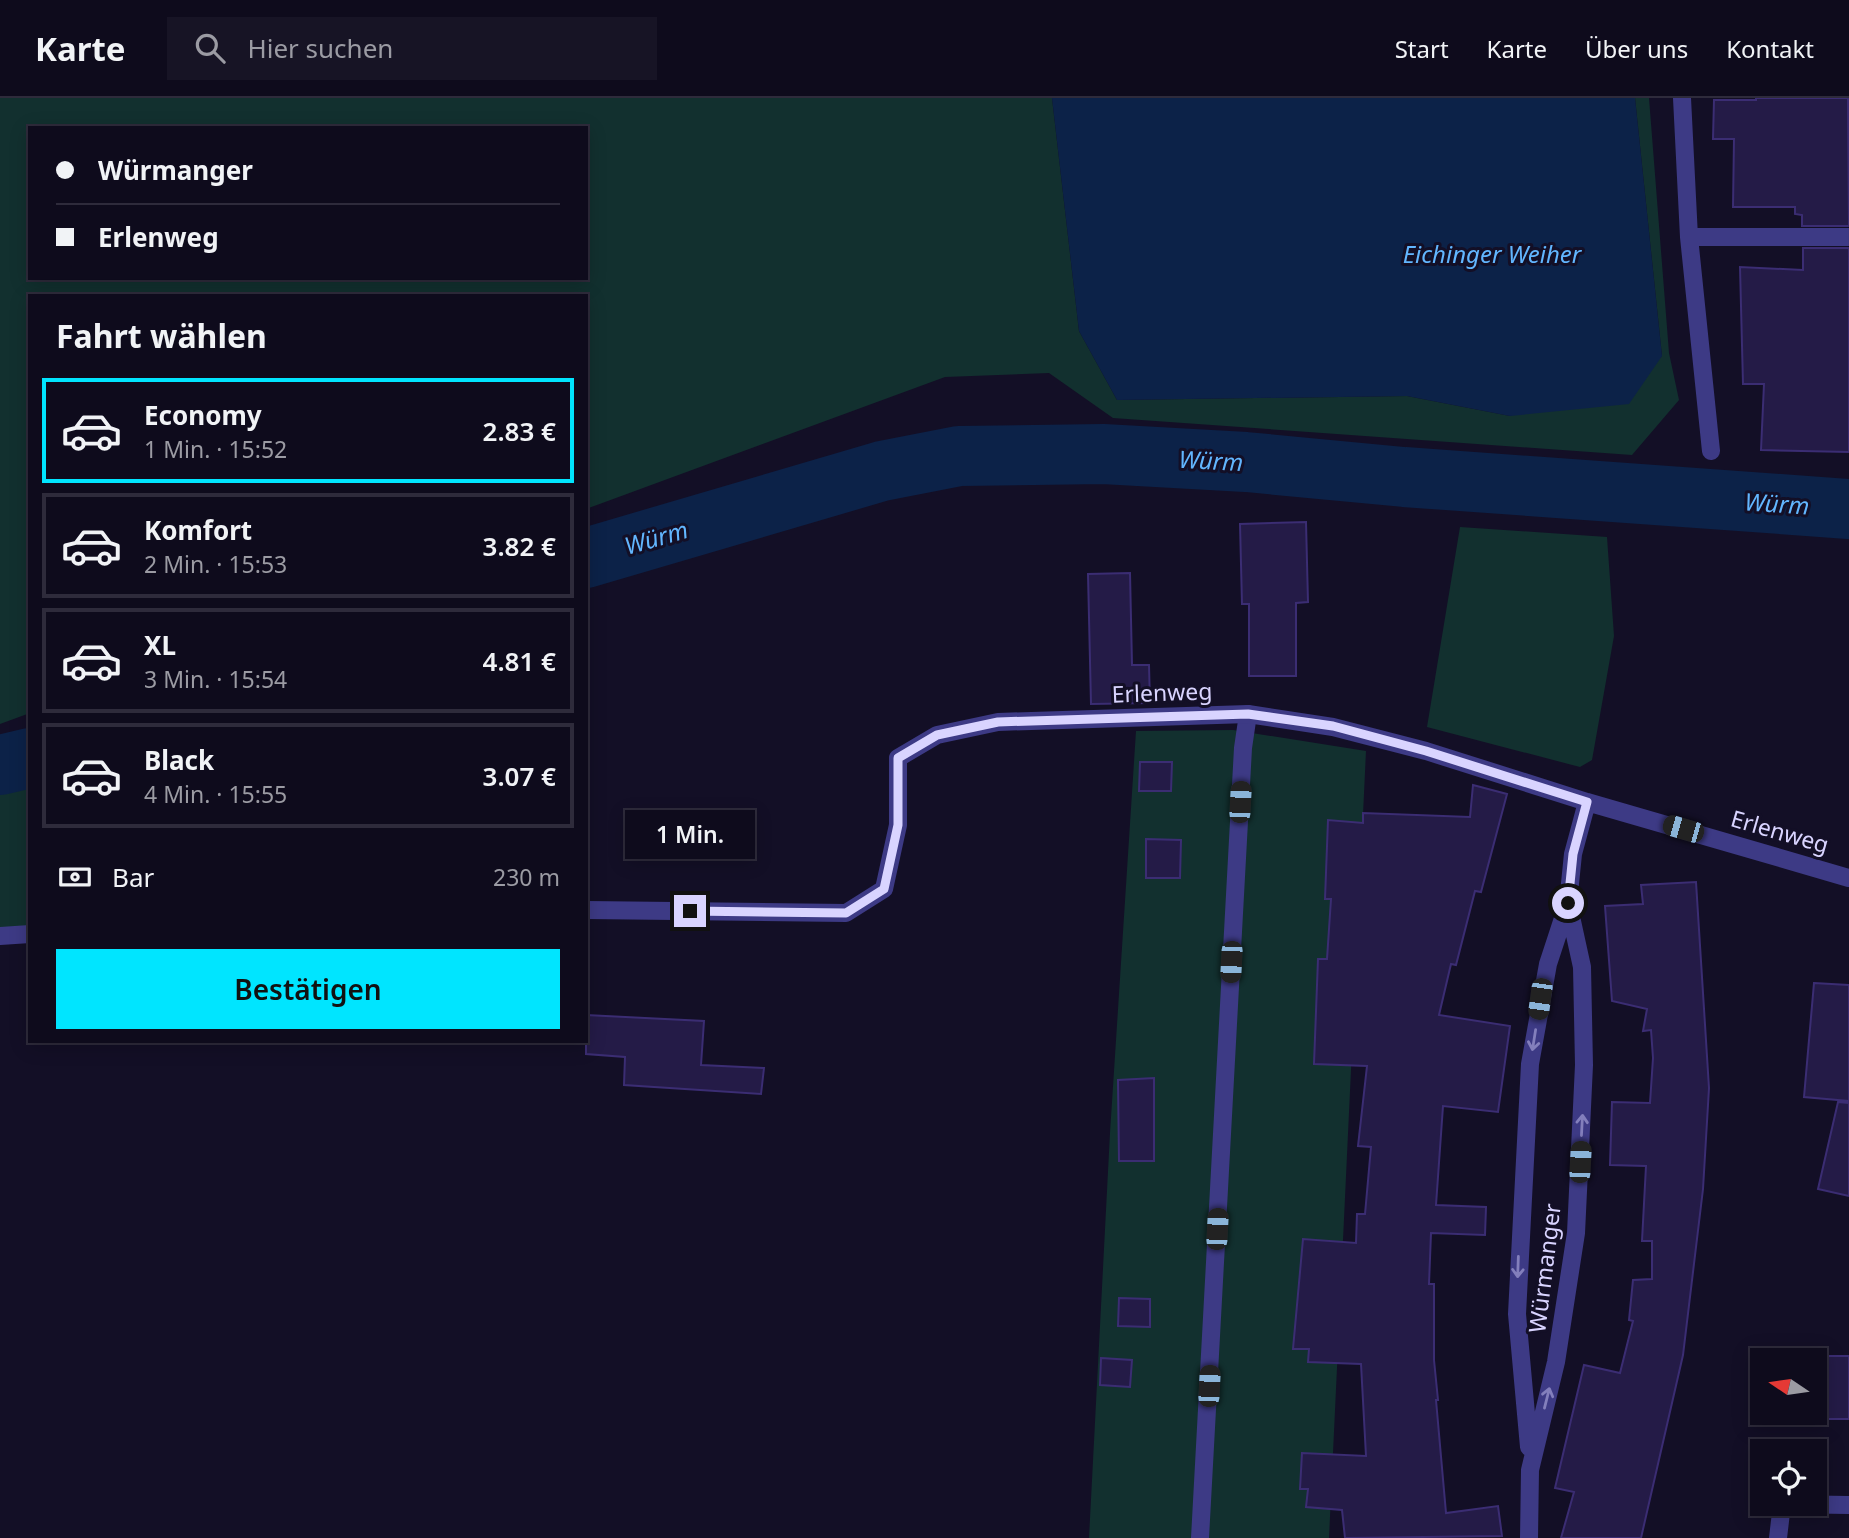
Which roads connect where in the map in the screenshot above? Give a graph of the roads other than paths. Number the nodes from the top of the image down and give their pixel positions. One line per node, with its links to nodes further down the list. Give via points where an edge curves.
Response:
1 (1682, 98): 2 (street)
2 (1689, 237): 3 (street); 4 (street)
3 (1849, 237)
4 (1711, 451)
5 (1248, 714): 6 (street, Erlenweg, via 1333,726); 9 (street, Erlenweg, via 998,722 937,735 898,758 898,825 884,889 846,913); 14 (street)
6 (1587, 802): 7 (street, Erlenweg); 8 (street, Würmanger, via 1573,854)
7 (1849, 878)
8 (1568, 903): 12 (street, Würmanger, one-way to 12, via 1545,976 1530,1064 1517,1314); 12 (street, Würmanger, one-way to 8, via 1556,1362 1576,1233 1584,1065 1582,967)
9 (588, 910)
10 (28, 934): 11 (street)
11 (0, 936)
12 (1530, 1470): 15 (street, Würmanger)
13 (1849, 1505): 16 (street, via 1782,1504)
14 (1200, 1538)
15 (1530, 1538)
16 (1778, 1538)

